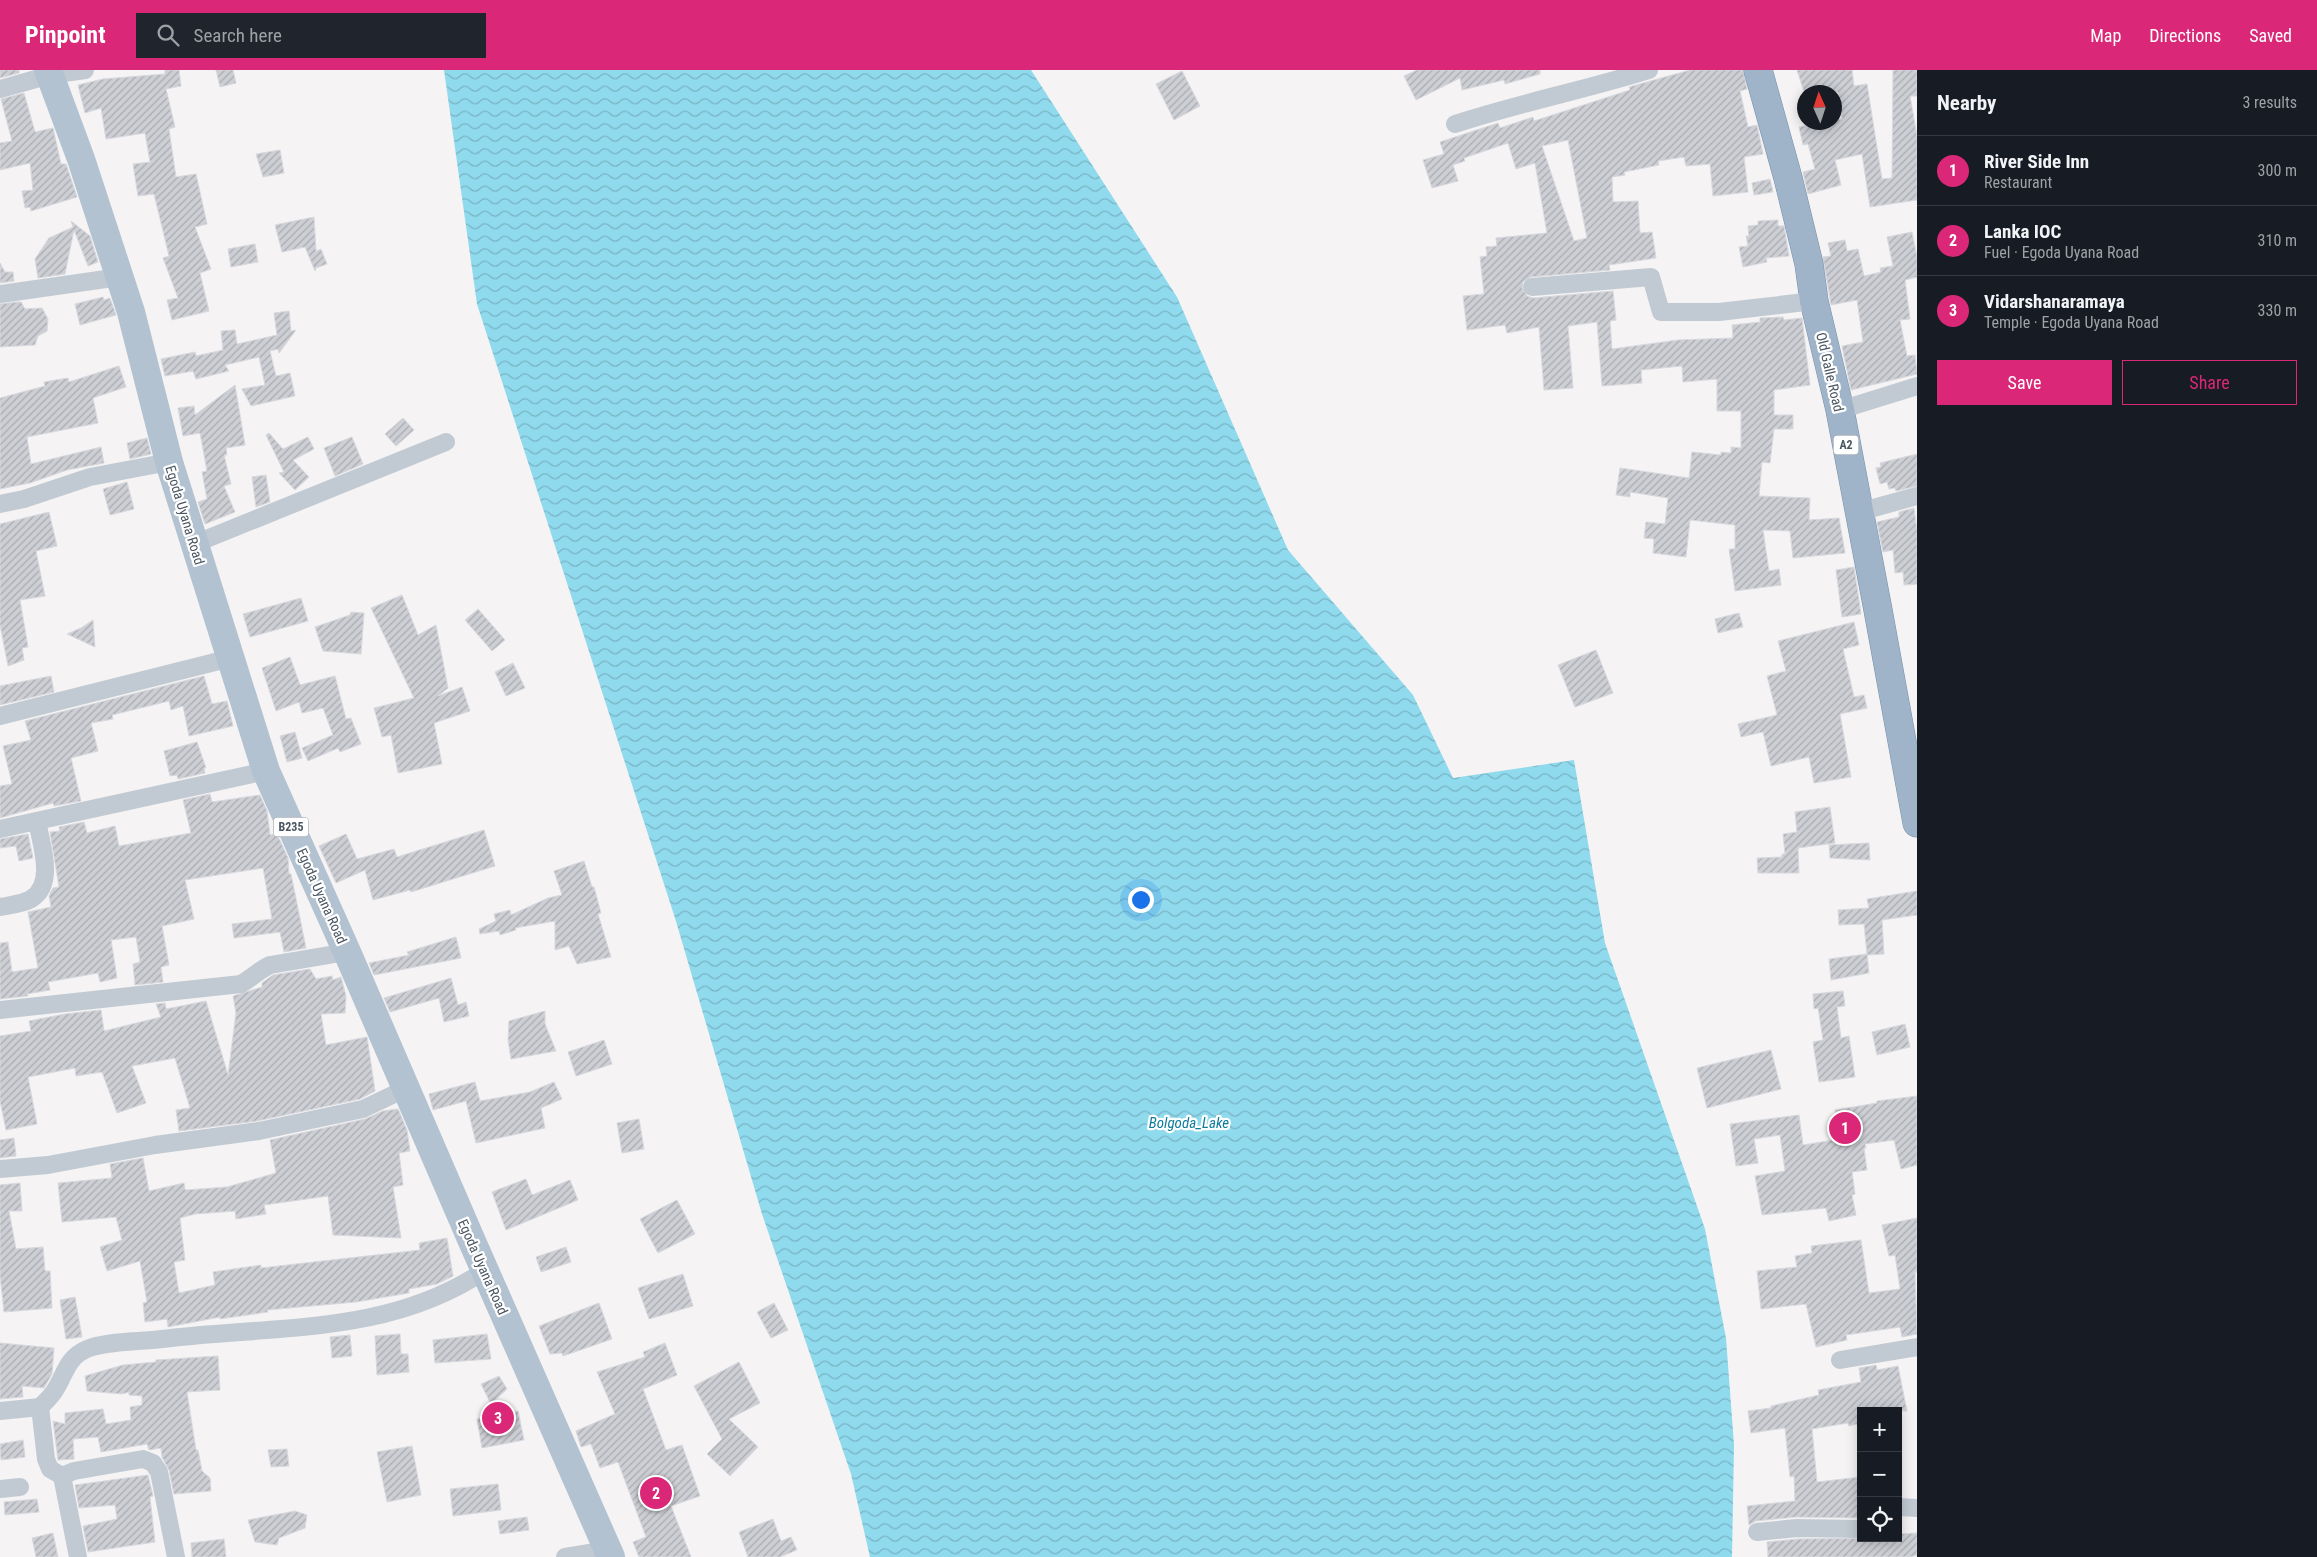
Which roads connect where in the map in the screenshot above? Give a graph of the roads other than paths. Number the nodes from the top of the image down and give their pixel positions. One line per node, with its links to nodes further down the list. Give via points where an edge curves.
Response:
1 (85, 70): 4 (street)
2 (1649, 70): 6 (street)
3 (1758, 70): 10 (highway, Old Galle Road / A2, via 1809,264)
4 (49, 73): 5 (street); 7 (main road, Egoda Uyana Road / B235)
5 (0, 88)
6 (1455, 124)
7 (120, 277): 9 (street); 14 (main road, Egoda Uyana Road / B235)
8 (1532, 287): 10 (street, via 1651,277 1662,312 1719,312)
9 (0, 294)
10 (1814, 301): 12 (highway, Old Galle Road / A2)
11 (1917, 386): 12 (street)
12 (1840, 410): 17 (highway, Old Galle Road / A2)
13 (446, 442): 18 (street)
14 (169, 462): 16 (street, via 90,477); 18 (main road, Egoda Uyana Road / B235)
15 (1917, 496): 17 (street)
16 (0, 504)
17 (1859, 512): 23 (highway, Old Galle Road / A2)
18 (194, 544): 19 (main road, Egoda Uyana Road / B235)
19 (231, 658): 20 (street); 21 (main road, Egoda Uyana Road / B235)
20 (0, 716)
21 (266, 772): 22 (street); 26 (main road, Egoda Uyana Road / B235)
22 (37, 821): 24 (street); 25 (street, via 45,860 40,891 30,900)
23 (1917, 823)
24 (0, 829)
25 (0, 907)
26 (347, 952): 27 (street, via 270,964 241,984 225,987); 28 (main road, Egoda Uyana Road / B235)
27 (0, 1010)
28 (407, 1088): 29 (street, via 363,1109 269,1129 155,1145 48,1165); 30 (main road, Egoda Uyana Road / B235)
29 (0, 1169)
30 (484, 1271): 33 (street, via 431,1301 378,1317 340,1324 181,1336 87,1349 67,1365 55,1390); 42 (main road, Egoda Uyana Road / B235)
31 (1917, 1347): 32 (street)
32 (1840, 1360)
33 (40, 1407): 34 (street); 35 (street, via 46,1459 50,1469)
34 (0, 1411)
35 (62, 1476): 43 (street); 44 (street, via 74,1471 143,1460 153,1463 159,1472)
36 (20, 1487): 37 (street)
37 (0, 1489)
38 (1902, 1507): 39 (street)
39 (1917, 1508)
40 (1857, 1529): 41 (street, via 1797,1528)
41 (1757, 1532)
42 (609, 1553): 45 (street)
43 (78, 1557)
44 (176, 1557)
45 (565, 1557)

